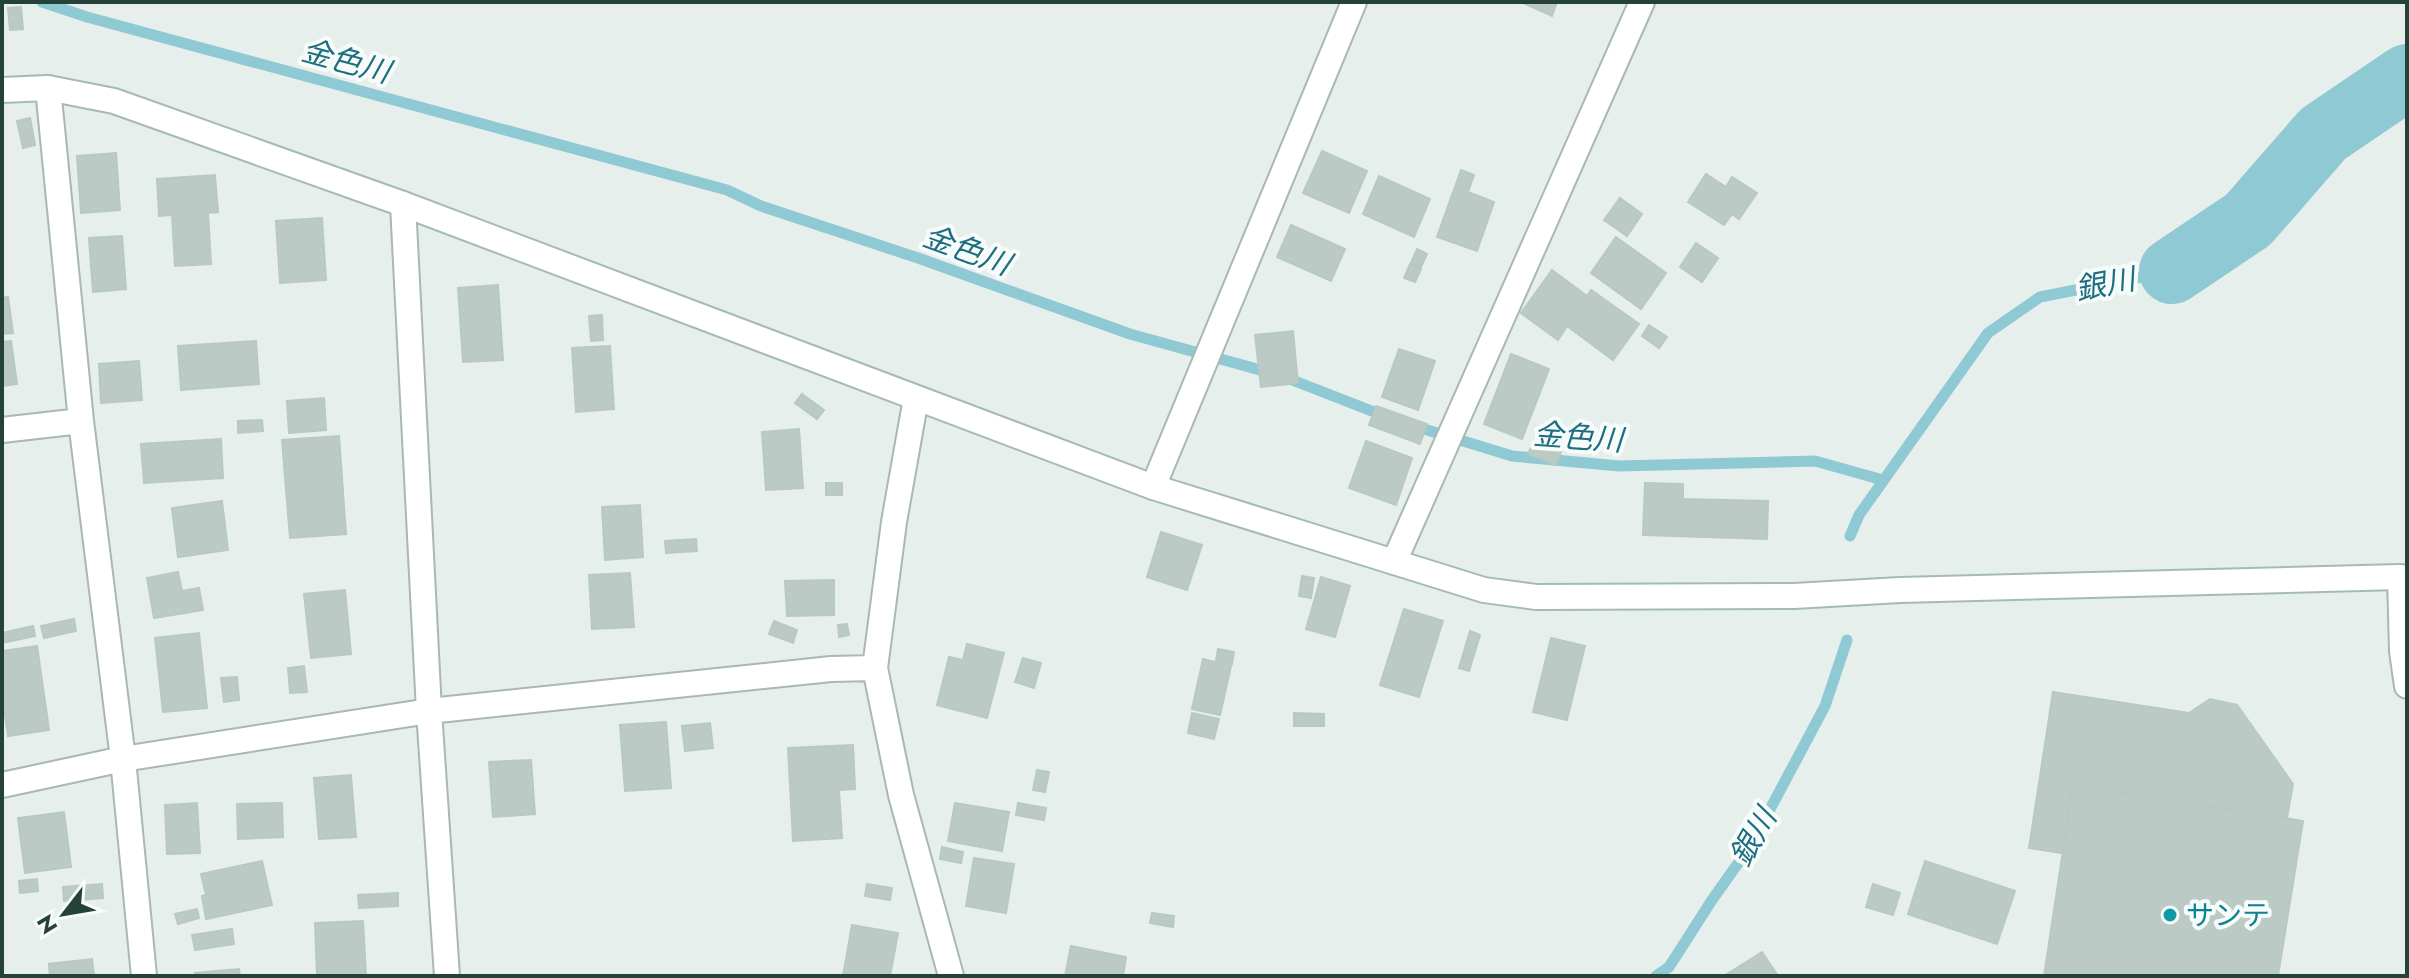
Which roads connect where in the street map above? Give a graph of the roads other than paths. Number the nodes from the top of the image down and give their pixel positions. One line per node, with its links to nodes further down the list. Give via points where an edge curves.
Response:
1 (1354, 2): 9 (street)
2 (1642, 2): 10 (street)
3 (48, 88): 4 (street); 5 (street, via 114,101); 7 (street)
4 (2, 90)
5 (403, 204): 6 (street); 13 (street)
6 (916, 398): 9 (street); 11 (street)
7 (81, 421): 8 (street); 14 (street)
8 (2, 430)
9 (1153, 487): 10 (street)
10 (1394, 562): 12 (street, via 1484,590 1536,597 1794,596 2400,577)
11 (875, 668): 13 (street); 18 (street, via 901,795)
12 (2407, 686)
13 (429, 711): 14 (street); 17 (street)
14 (123, 759): 15 (street); 16 (street)
15 (2, 785)
16 (144, 976)
17 (447, 976)
18 (951, 976)

